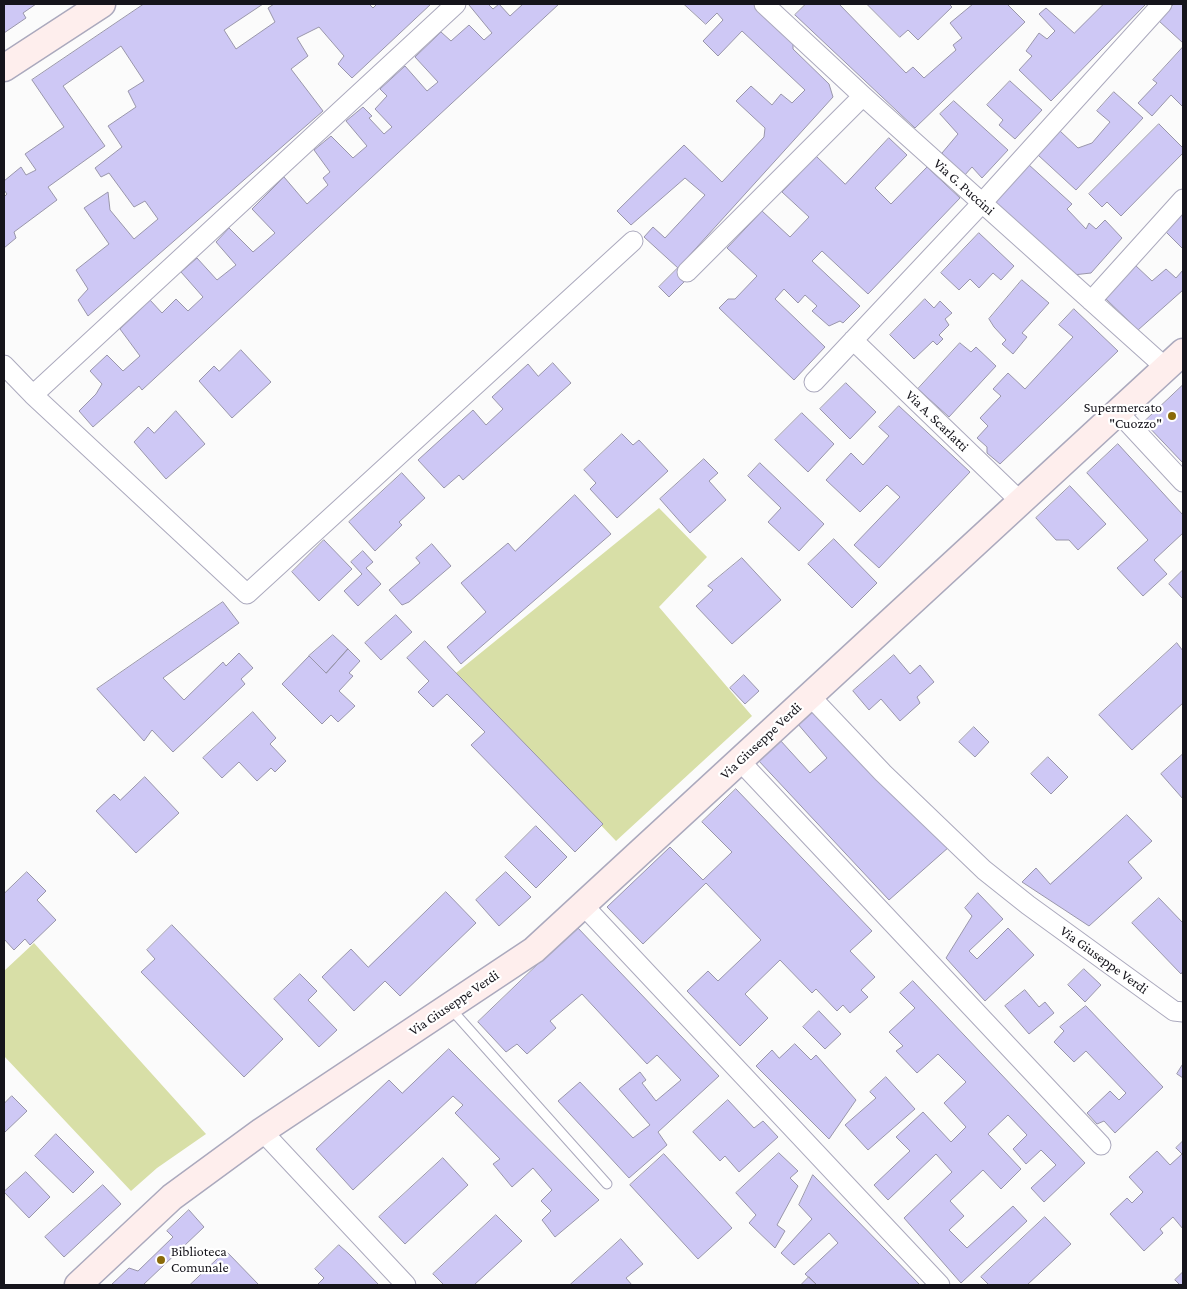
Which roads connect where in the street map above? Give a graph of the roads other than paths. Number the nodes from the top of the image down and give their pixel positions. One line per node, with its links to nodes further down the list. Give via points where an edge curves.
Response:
1 (102, 4): 5 (street)
2 (456, 4): 16 (street)
3 (764, 4): 6 (street, Via G. Puccini)
4 (1162, 4): 8 (street)
5 (4, 68)
6 (863, 96): 8 (street, Via G. Puccini); 10 (street)
7 (1183, 199): 11 (street)
8 (982, 202): 11 (street, Via G. Puccini); 12 (street)
9 (633, 241): 16 (street, via 247,594)
10 (687, 272)
11 (1091, 301): 13 (street, Via G. Puccini)
12 (853, 340): 15 (street); 19 (street, Via A. Scarlatti)
13 (1175, 360): 17 (street, Via Giuseppe Verdi)
14 (4, 365): 16 (street)
15 (814, 382)
16 (33, 395)
17 (1118, 412): 18 (street); 19 (street, Via Giuseppe Verdi)
18 (1183, 482)
19 (1021, 502): 20 (street, Via Giuseppe Verdi)
20 (810, 696): 21 (street, Via Giuseppe Verdi); 24 (street, Via Giuseppe Verdi, via 883,773 984,870 1174,1012)
21 (740, 761): 22 (street, Via Giuseppe Verdi); 26 (street)
22 (583, 906): 23 (street, Via Giuseppe Verdi, via 534,950); 30 (street)
23 (449, 1007): 25 (street, Via Giuseppe Verdi); 27 (lane)
24 (1183, 1012)
25 (262, 1130): 28 (street, Via Giuseppe Verdi, via 172,1197); 29 (street)
26 (1101, 1145)
27 (607, 1184)
28 (78, 1285)
29 (406, 1285)
30 (940, 1285)

